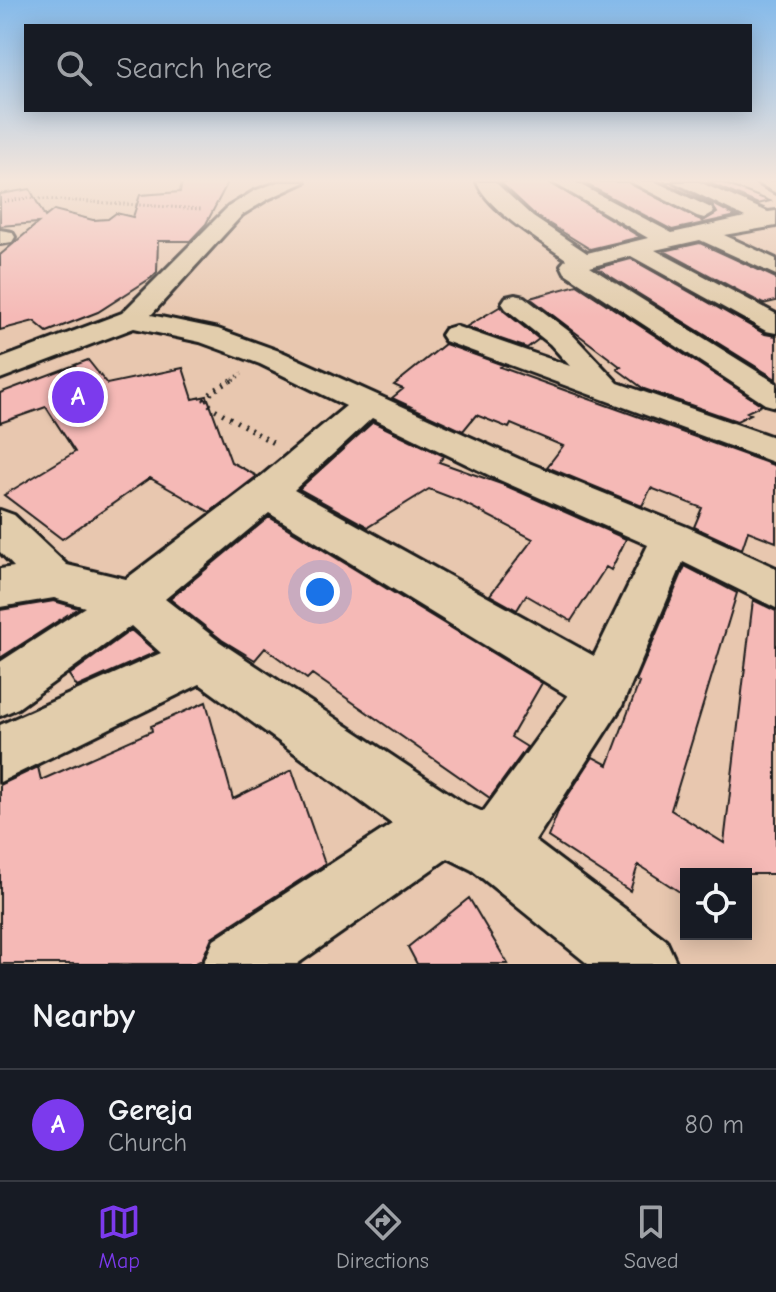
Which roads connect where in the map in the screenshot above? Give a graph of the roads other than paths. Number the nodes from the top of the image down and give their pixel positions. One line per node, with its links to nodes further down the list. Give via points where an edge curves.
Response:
1 (220, 227): 11 (street)
2 (535, 227): 8 (street)
3 (644, 227): 6 (street)
4 (725, 227): 5 (street)
5 (702, 233): 6 (street); 9 (street)
6 (670, 241): 7 (street)
7 (636, 249): 8 (street); 12 (street)
8 (584, 261): 16 (street, via 574,268)
9 (776, 268)
10 (515, 303): 15 (street, via 560,338)
11 (132, 319): 14 (street); 17 (street, via 208,335)
12 (776, 325)
13 (455, 335): 15 (street)
14 (0, 370)
15 (611, 390): 18 (street)
16 (776, 397)
17 (368, 404): 19 (street); 21 (street)
18 (776, 451)
19 (267, 493): 25 (street); 27 (street)
20 (0, 526): 22 (street)
21 (672, 538): 24 (street); 27 (street)
22 (54, 580): 23 (street); 25 (street)
23 (0, 588)
24 (776, 589)
25 (132, 600): 26 (street); 28 (street)
26 (203, 658): 29 (street); 30 (street)
27 (604, 689): 30 (street)
28 (0, 691)
29 (0, 754)
30 (469, 837): 31 (street); 32 (street)
31 (238, 964)
32 (642, 964)

